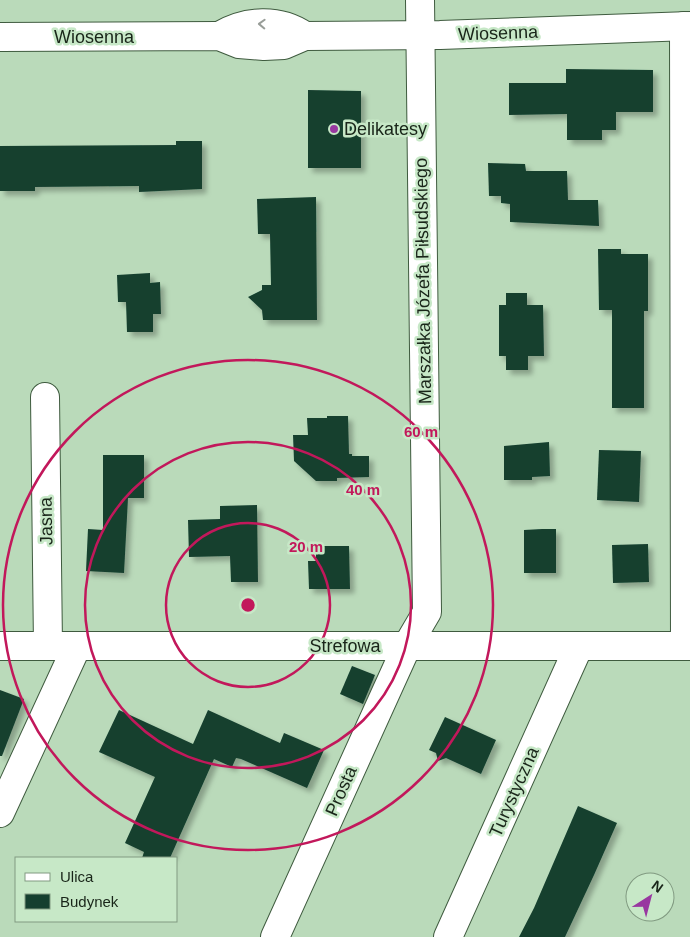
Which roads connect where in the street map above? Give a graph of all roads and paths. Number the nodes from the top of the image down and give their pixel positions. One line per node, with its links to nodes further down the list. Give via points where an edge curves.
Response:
1 (420, 0): 3 (street, Marszałka Józefa Piłsudskiego)
2 (687, 26): 3 (street, Wiosenna); 11 (street)
3 (420, 36): 4 (street, Wiosenna, via 306,36 286,25 258,23 238,26 219,36); 9 (street, Marszałka Józefa Piłsudskiego, via 427,612)
4 (0, 37)
5 (45, 396): 7 (street, Jasna)
6 (0, 646): 7 (street, Strefowa)
7 (48, 646): 8 (street, Strefowa)
8 (77, 646): 9 (street, Strefowa); 12 (street)
9 (407, 646): 10 (street, Strefowa); 13 (street, Prosta)
10 (579, 646): 11 (street, Strefowa); 14 (street, Turystyczna)
11 (687, 646)
12 (0, 813)
13 (275, 937)
14 (448, 937)

